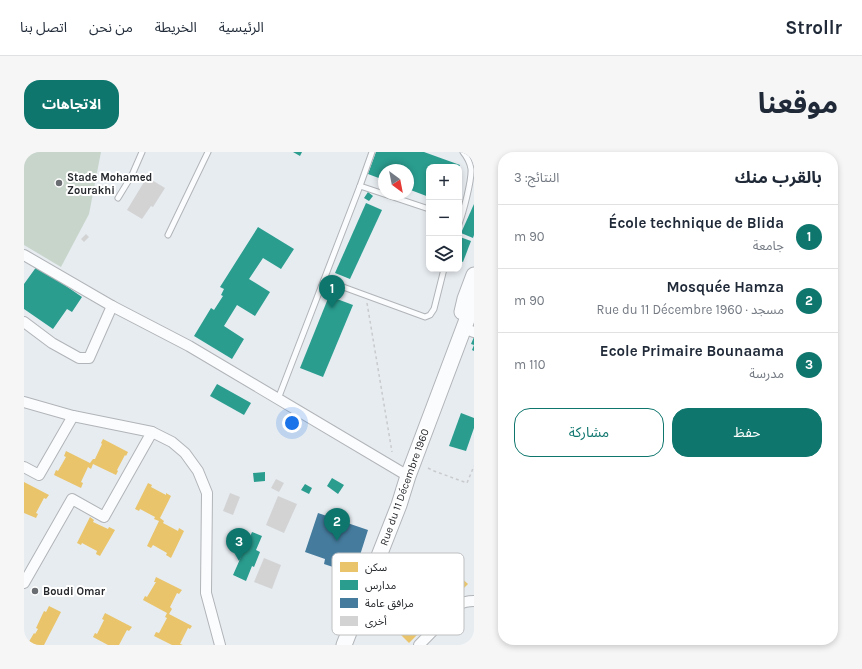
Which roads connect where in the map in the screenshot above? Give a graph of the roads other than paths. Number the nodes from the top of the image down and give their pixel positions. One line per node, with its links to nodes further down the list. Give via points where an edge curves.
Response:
1 (142, 152): 6 (lane)
2 (208, 152): 9 (lane)
3 (372, 152): 5 (lane)
4 (463, 152): 8 (lane, via 469,160 471,170)
5 (360, 186): 7 (lane); 13 (lane)
6 (118, 198)
7 (426, 208)
8 (462, 213)
9 (168, 235)
10 (24, 254): 15 (street)
11 (443, 272): 13 (lane, via 434,309 426,318)
12 (474, 275): 18 (main road, Rue du 11 Décembre 1960, via 462,312)
13 (324, 280): 19 (lane)
14 (474, 301): 18 (main road, Rue du 11 Décembre 1960)
15 (112, 306): 17 (street, via 88,358 79,358 59,347); 19 (street, via 190,346)
16 (474, 316): 18 (main road, Rue du 11 Décembre 1960)
17 (24, 322)
18 (469, 330): 24 (main road, Rue du 11 Décembre 1960)
19 (278, 399): 24 (street)
20 (24, 402): 21 (street)
21 (73, 416): 22 (street); 23 (street, via 39,475)
22 (152, 432): 26 (street, via 104,516 72,499); 31 (street, via 172,442 186,453 198,471 207,494 206,593)
23 (24, 467)
24 (408, 476): 25 (main road, Rue du 11 Décembre 1960)
25 (380, 553)
26 (24, 583)
27 (474, 601): 28 (street)
28 (464, 603)
29 (348, 635): 32 (main road, Rue du 11 Décembre 1960)
30 (429, 635): 33 (street)
31 (220, 645)
32 (344, 645)
33 (419, 645)

